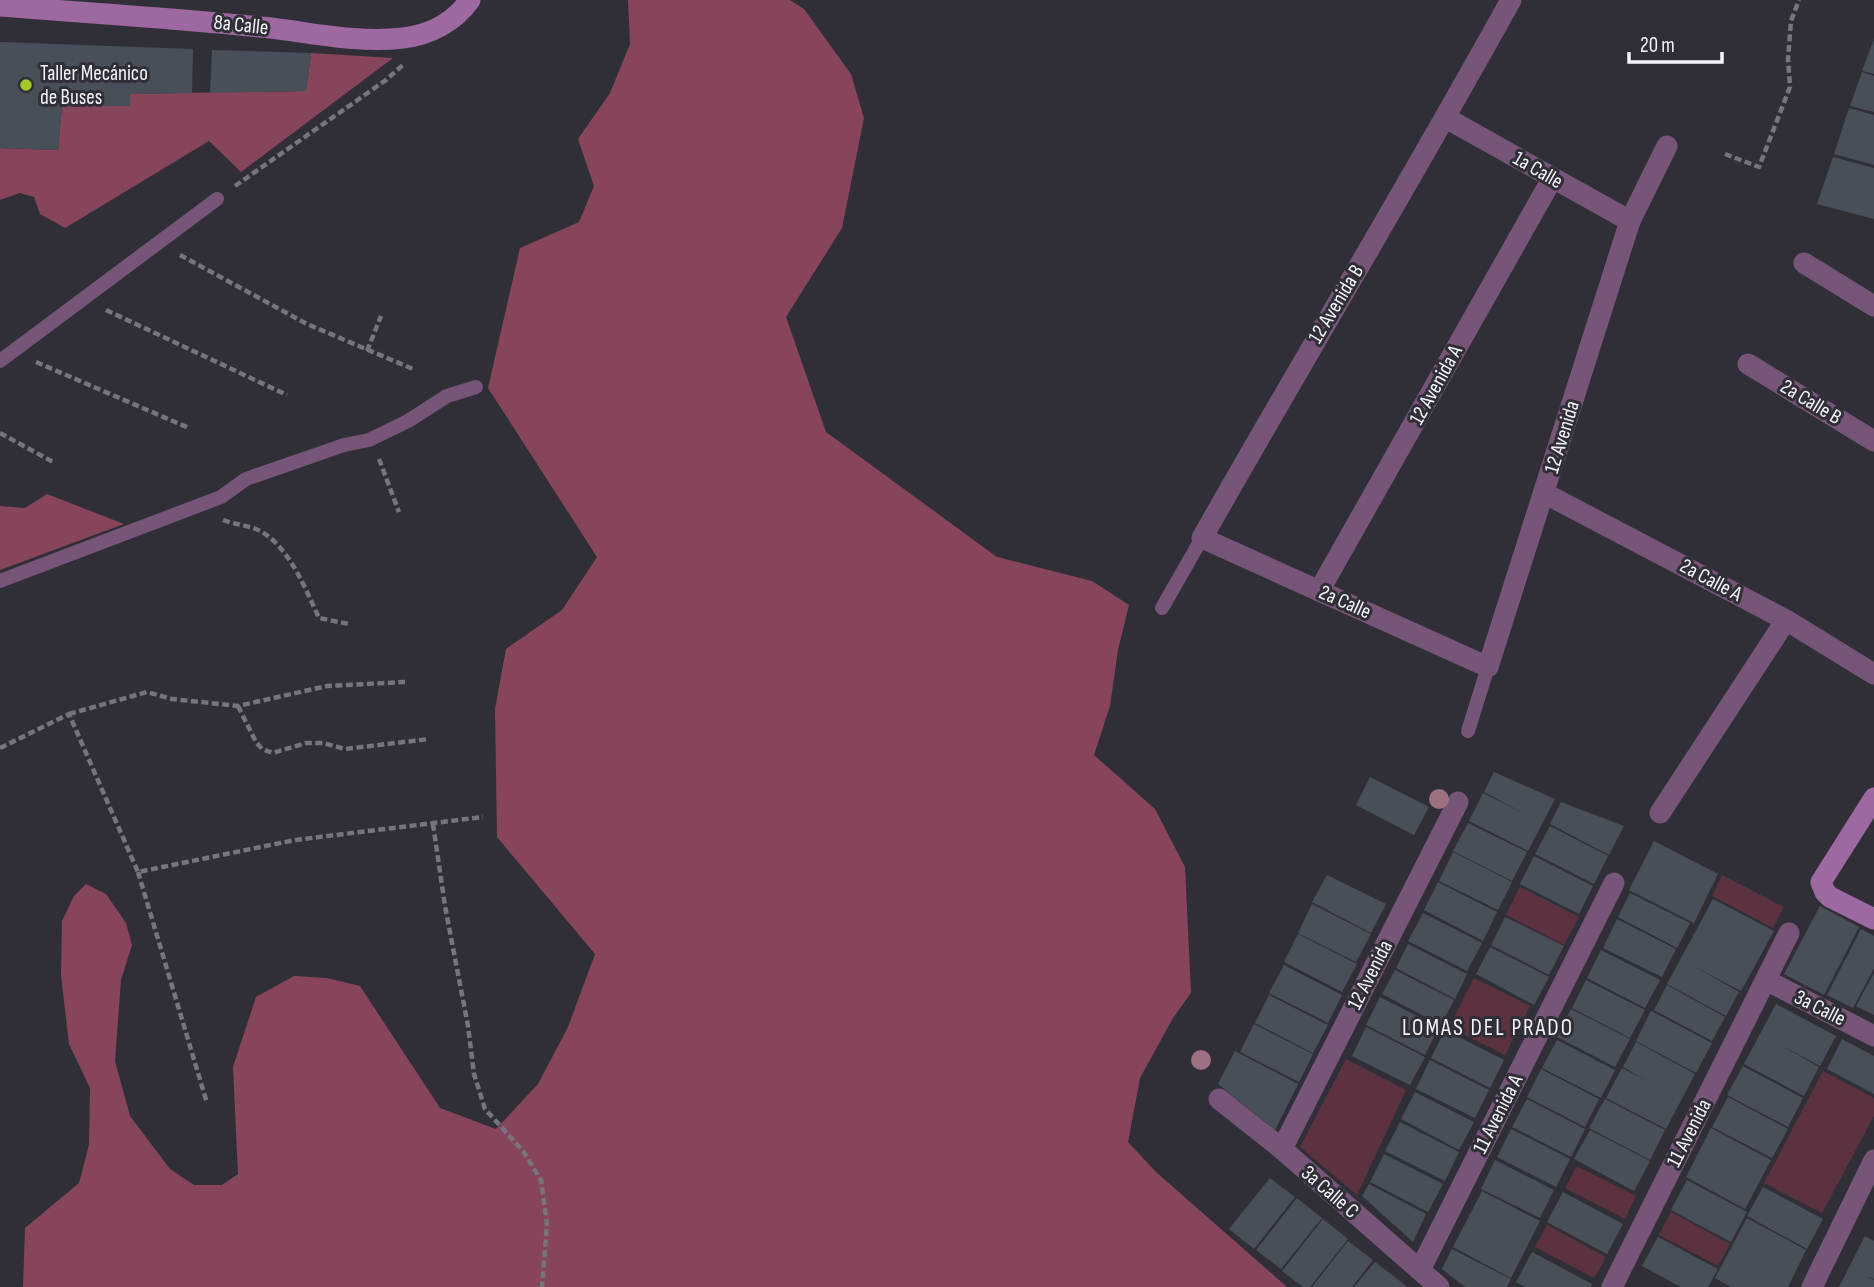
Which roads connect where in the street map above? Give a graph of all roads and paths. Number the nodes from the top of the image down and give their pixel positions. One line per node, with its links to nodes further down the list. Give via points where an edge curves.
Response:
1 (470, 0): 5 (main road, 8a Calle, via 453,18)
2 (1511, 0): 6 (street, 12 Avenida B)
3 (1799, 0): 8 (path, via 1791,21 1790,87 1759,167)
4 (0, 6): 5 (main road, 8a Calle, via 370,39 405,38)
5 (430, 31): 10 (path, via 415,53 386,80)
6 (1446, 117): 9 (street, 1a Calle); 31 (street, 12 Avenida B)
7 (1667, 146): 11 (street, 12 Avenida)
8 (1725, 154)
9 (1552, 179): 11 (street, 1a Calle); 33 (street, 12 Avenida A)
10 (217, 199): 12 (lane)
11 (1630, 220): 28 (street, 12 Avenida)
12 (158, 243): 14 (lane); 17 (path, via 307,324)
13 (1804, 263): 15 (street)
14 (83, 299): 18 (lane); 22 (path)
15 (1874, 306)
16 (381, 316): 17 (path)
17 (367, 351): 20 (path)
18 (6, 357): 23 (path)
19 (1748, 364): 26 (street, 2a Calle B)
20 (413, 369)
21 (475, 387): 25 (lane, via 447,396)
22 (287, 395)
23 (189, 428)
24 (0, 433): 27 (path)
25 (369, 440): 29 (lane, via 246,479 221,498); 30 (path)
26 (1874, 441)
27 (55, 463)
28 (1544, 493): 35 (street, 2a Calle A); 37 (street, 12 Avenida)
29 (198, 507): 32 (lane); 36 (path, via 268,537 288,558 320,618)
30 (399, 512)
31 (1202, 538): 33 (street, 2a Calle); 34 (lane, 12 Avenida B)
32 (0, 581)
33 (1320, 591): 37 (street, 2a Calle)
34 (1162, 608)
35 (1786, 620): 38 (street, 2a Calle A); 47 (street)
36 (349, 624)
37 (1488, 667): 42 (lane, 12 Avenida)
38 (1874, 674)
39 (405, 682): 40 (path, via 327,686)
40 (238, 706): 41 (path, via 147,692); 43 (path, via 256,742 273,753 306,743 345,750)
41 (69, 714): 44 (path); 50 (path)
42 (1468, 732)
43 (429, 740)
44 (0, 748)
45 (1874, 798): 52 (main road, via 1821,882 1825,892)
46 (1458, 802): 58 (street, 12 Avenida)
47 (1660, 813)
48 (483, 817): 49 (path)
49 (433, 824): 50 (path, via 295,840); 61 (path, via 474,1074 485,1109 523,1151 541,1180 547,1224)
50 (138, 872): 57 (path)
51 (1614, 883): 60 (street, 11 Avenida A)
52 (1874, 919)
53 (1788, 933): 54 (street, 11 Avenida)
54 (1766, 980): 55 (street, 3a Calle); 63 (street, 11 Avenida)
55 (1874, 1036)
56 (1219, 1099): 58 (street, 3a Calle C)
57 (207, 1102)
58 (1282, 1149): 60 (street, 3a Calle C)
59 (1874, 1160): 64 (street)
60 (1420, 1270): 62 (street, 3a Calle C)
61 (542, 1287)
62 (1439, 1287)
63 (1612, 1287)
64 (1812, 1287)

